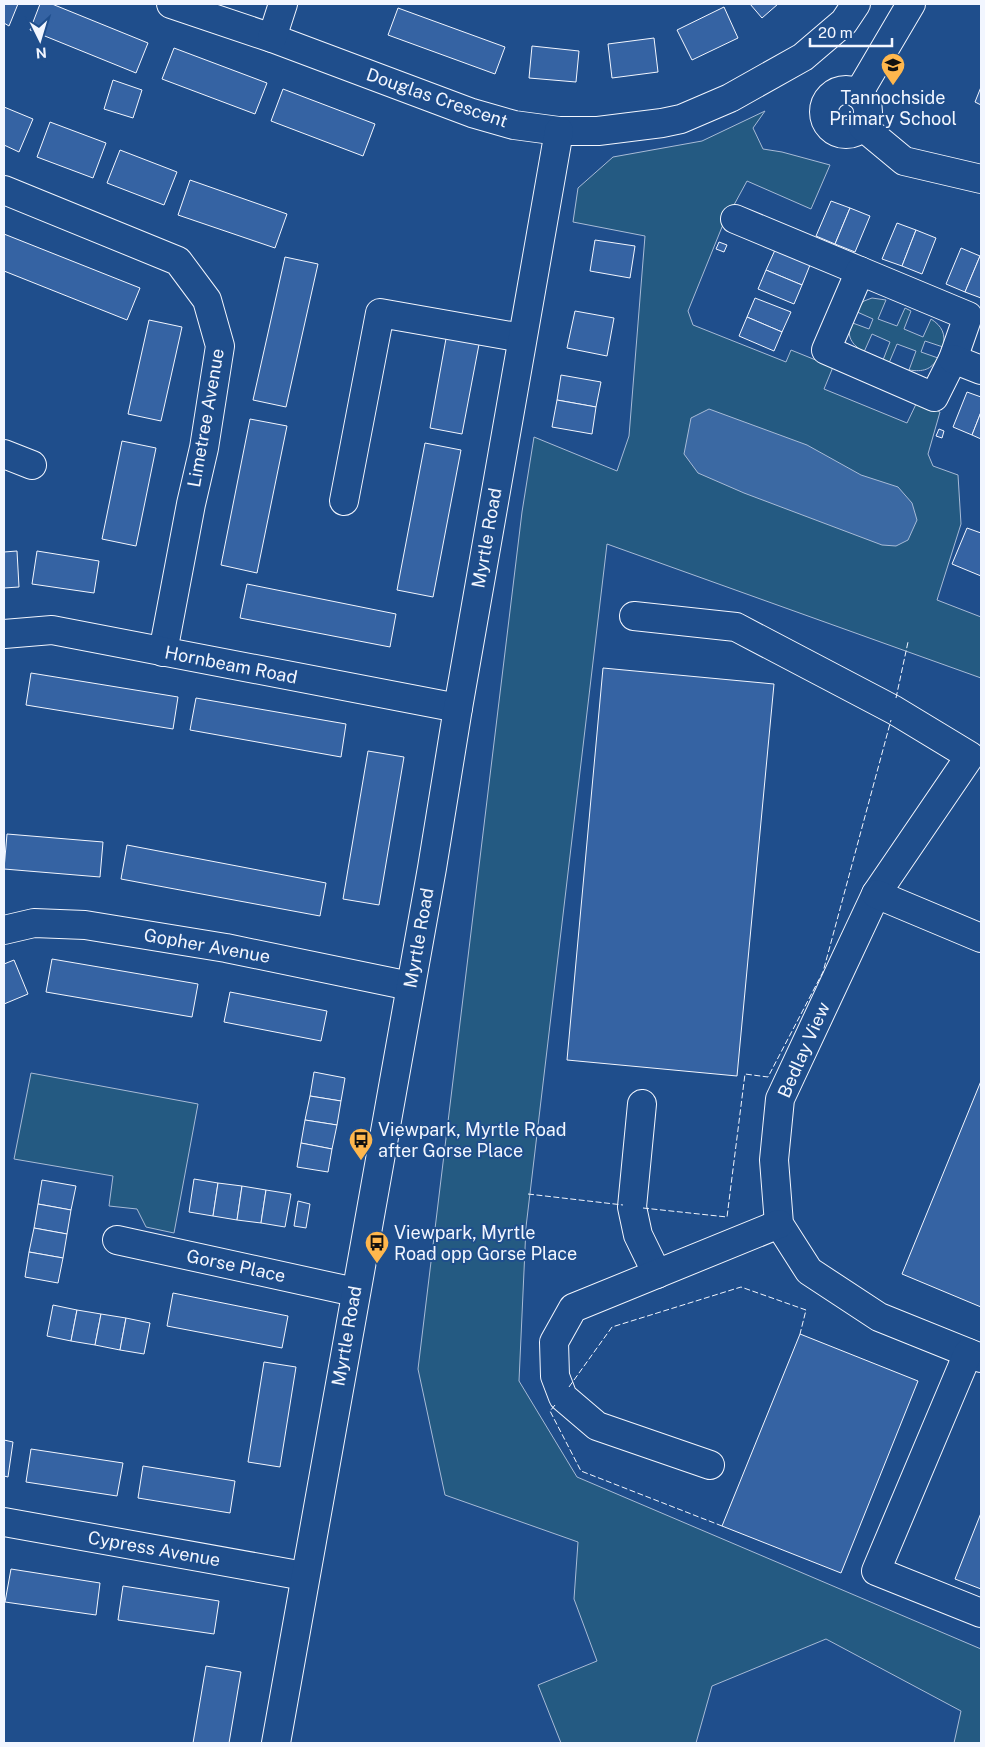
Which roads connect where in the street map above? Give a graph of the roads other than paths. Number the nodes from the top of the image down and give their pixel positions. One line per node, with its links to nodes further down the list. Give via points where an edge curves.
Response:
1 (171, 4): 5 (street, Douglas Crescent)
2 (283, 4): 5 (street)
3 (856, 4): 8 (street, Douglas Crescent, via 844,22 802,57 730,98 681,119 598,131)
4 (911, 4): 6 (street)
5 (272, 38): 8 (street, Douglas Crescent, via 472,113 514,125)
6 (858, 94): 7 (street, via 866,103 868,115); 7 (street, via 846,90 834,94 826,103 824,115 829,127 840,133 852,134)
7 (863, 127): 9 (street, via 904,161)
8 (559, 131): 13 (street, Myrtle Road)
9 (981, 179)
10 (4, 190): 21 (street, Limetree Avenue, via 178,262 207,300 220,346 204,448)
11 (735, 219): 12 (street)
12 (860, 271): 14 (street, via 968,316); 14 (street, via 826,350 934,397)
13 (522, 338): 18 (street, via 380,313); 22 (street, Myrtle Road)
14 (953, 359): 15 (street)
15 (981, 370)
16 (4, 454): 17 (street)
17 (32, 465)
18 (344, 501)
19 (634, 616): 23 (street, Bedlay View, via 736,626 894,710 970,756)
20 (4, 634): 21 (street, Hornbeam Road, via 52,630)
21 (163, 652): 22 (street, Hornbeam Road)
22 (458, 708): 26 (street, Myrtle Road)
23 (876, 894): 25 (street); 28 (street, Bedlay View, via 780,1099 774,1160)
24 (4, 930): 26 (street, Gopher Avenue, via 34,922 85,925 226,948)
25 (981, 938)
26 (410, 986): 31 (street, Myrtle Road)
27 (642, 1104): 30 (street, via 632,1207 638,1234)
28 (779, 1224): 30 (street); 32 (street, Bedlay View, via 808,1271 879,1317)
29 (117, 1240): 31 (street, Gorse Place)
30 (657, 1274): 33 (street, via 573,1308 554,1342 554,1376 563,1397 597,1426)
31 (355, 1292): 35 (street, Myrtle Road)
32 (975, 1356): 36 (street, via 876,1571)
33 (710, 1465)
34 (4, 1522): 35 (street, Cypress Avenue)
35 (304, 1576): 37 (street, Myrtle Road)
36 (981, 1613)
37 (276, 1743)

